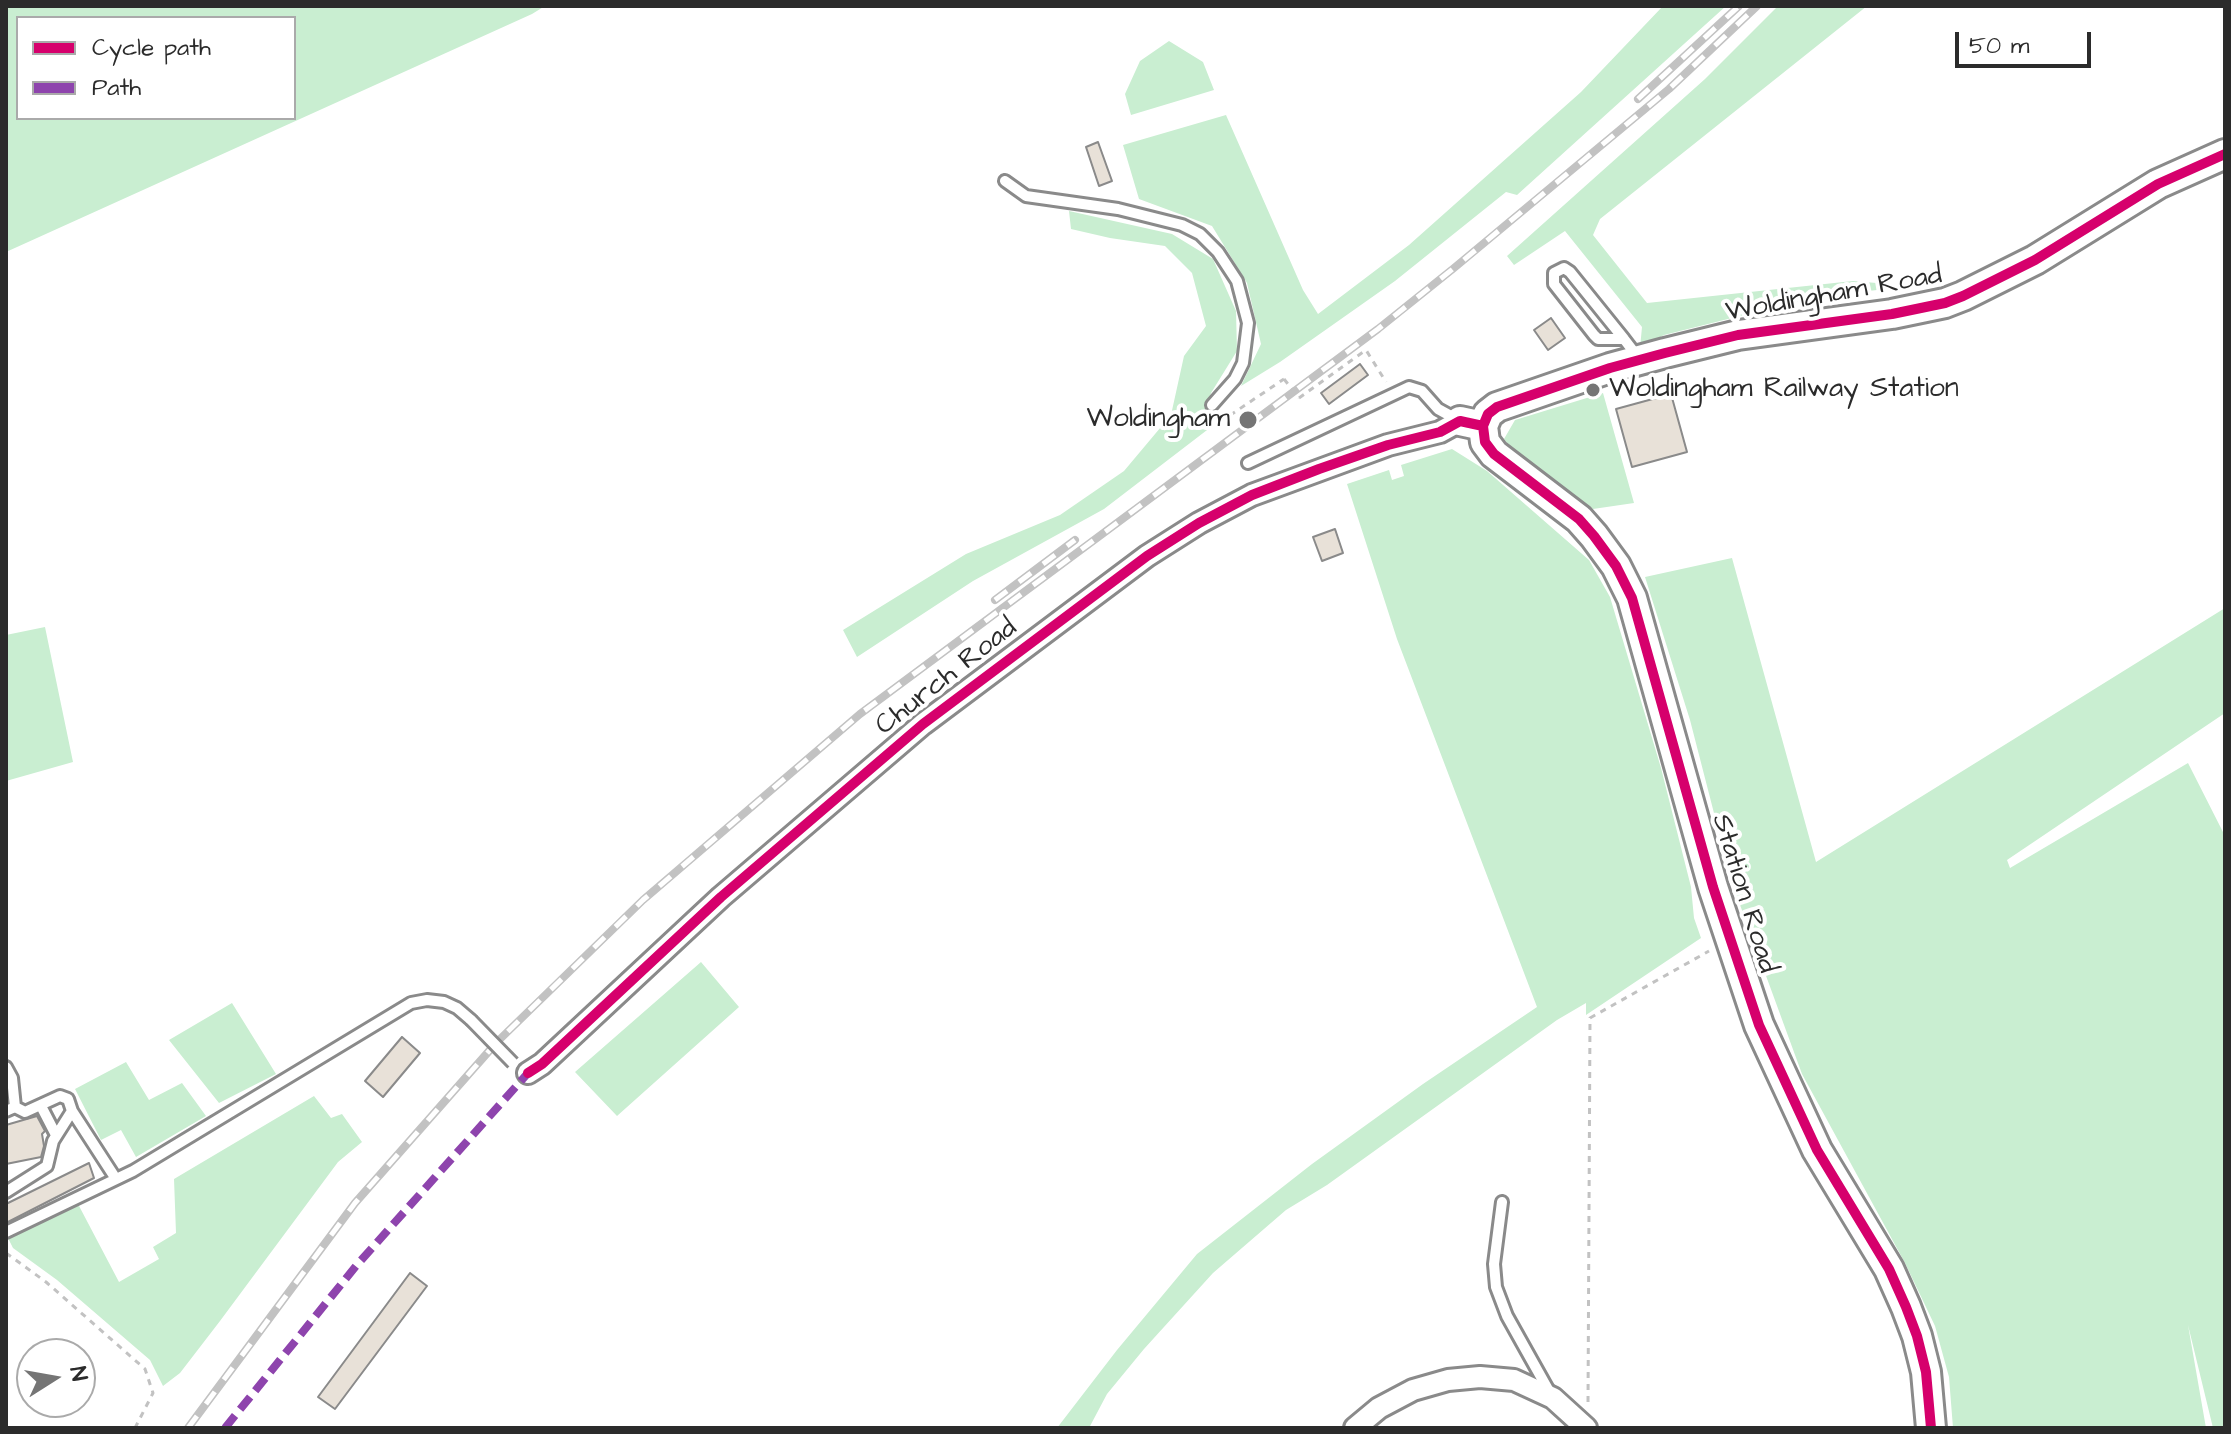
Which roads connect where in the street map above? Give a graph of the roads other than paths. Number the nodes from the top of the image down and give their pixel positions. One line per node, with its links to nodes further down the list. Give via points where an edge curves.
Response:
1 (2225, 154): 3 (street, Woldingham Road, via 2147,190 2001,279 1945,303)
2 (1005, 181): 4 (lane, via 1026,196 1118,209 1182,225 1218,252 1237,281 1248,323 1243,363)
3 (1632, 350): 3 (lane, via 1598,339 1554,284 1554,273 1567,269); 5 (street, Woldingham Road, via 1610,368 1497,407)
4 (1212, 405)
5 (1472, 424): 6 (lane, via 1438,409 1422,391 1409,387); 8 (street, Church Road, via 1388,445 1252,495 1147,556 923,724 721,897 542,1064); 20 (street, Station Road, via 1494,454 1579,519 1629,590 1713,887 1759,1025 1817,1150 1906,1307 1926,1372)
6 (1248, 463)
7 (6, 1067): 10 (lane, via 12,1078)
8 (520, 1068): 13 (lane, bridge, via 457,1008 427,1000 411,1003)
9 (41, 1106): 10 (lane, via 25,1112); 11 (lane, via 60,1096 68,1099); 12 (lane)
10 (11, 1109)
11 (72, 1111): 12 (lane); 13 (lane)
12 (56, 1135): 14 (lane, via 47,1166)
13 (116, 1179): 16 (lane)
14 (6, 1192)
15 (1502, 1202): 17 (lane, via 1496,1287)
16 (6, 1232)
17 (1553, 1398): 18 (street); 19 (street, via 1514,1380 1448,1380 1413,1390)
18 (1583, 1424)
19 (1355, 1428)
20 (1931, 1428)

